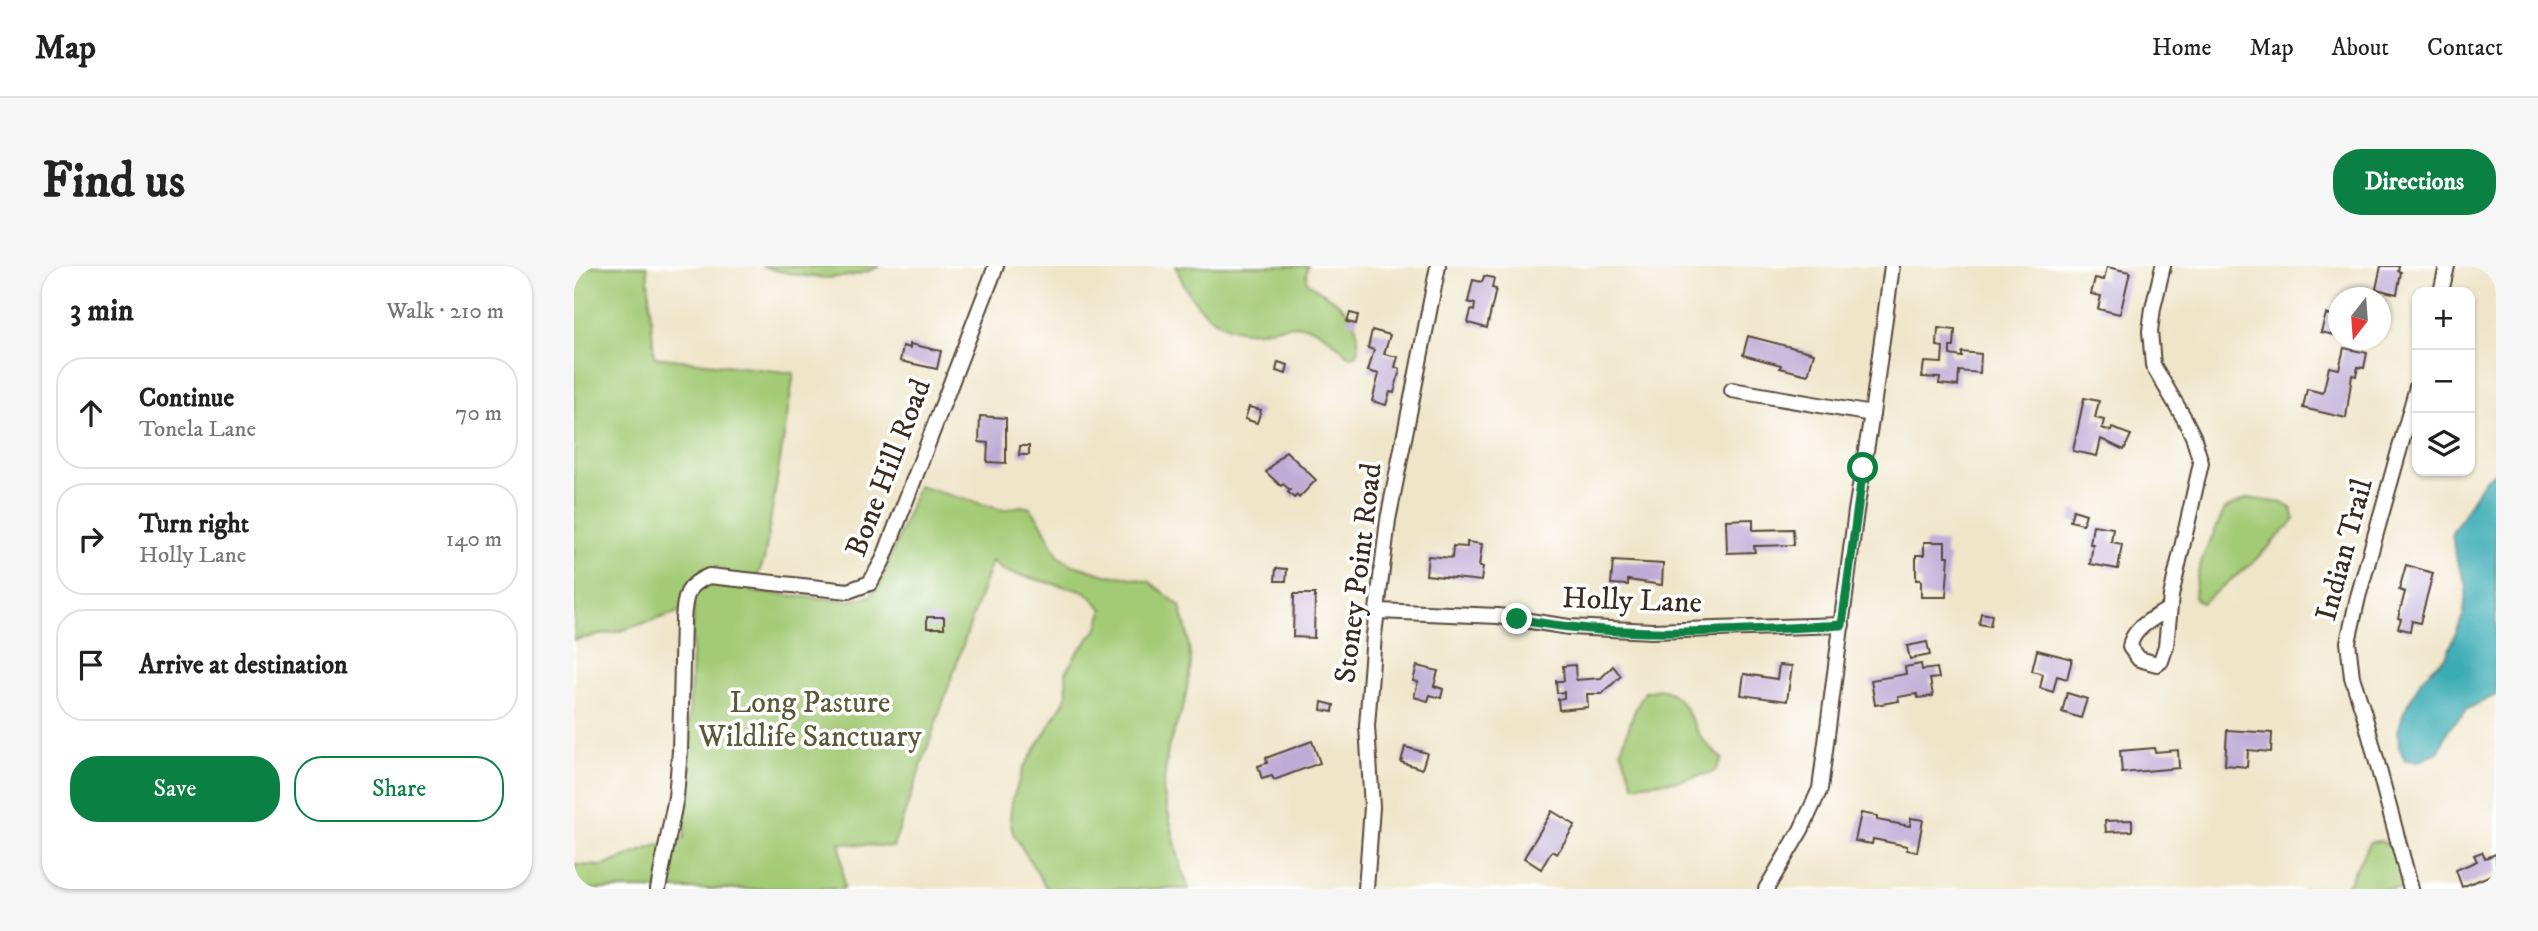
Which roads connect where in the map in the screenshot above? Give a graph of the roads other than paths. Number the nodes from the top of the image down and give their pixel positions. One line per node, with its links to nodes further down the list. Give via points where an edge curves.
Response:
1 (996, 266): 13 (street, Bone Hill Road, via 870,583 848,590 709,576 691,585 684,610 676,797)
2 (1438, 266): 11 (street, Stoney Point Road, via 1388,520)
3 (1892, 266): 9 (street)
4 (2163, 266): 10 (street, via 2152,308 2153,365 2193,436 2201,463)
5 (2448, 266): 6 (street)
6 (2442, 287)
7 (1732, 390): 9 (street)
8 (2412, 405): 16 (street, Indian Trail, via 2348,642 2351,677)
9 (1872, 414): 12 (street)
10 (2169, 609)
11 (1378, 611): 12 (street, Holly Lane, via 1498,616 1569,627 1651,631); 14 (street, Stoney Point Road, via 1367,726 1372,807)
12 (1842, 625): 15 (street, via 1820,789)
13 (658, 889)
14 (1366, 889)
15 (1766, 889)
16 (2411, 889)

